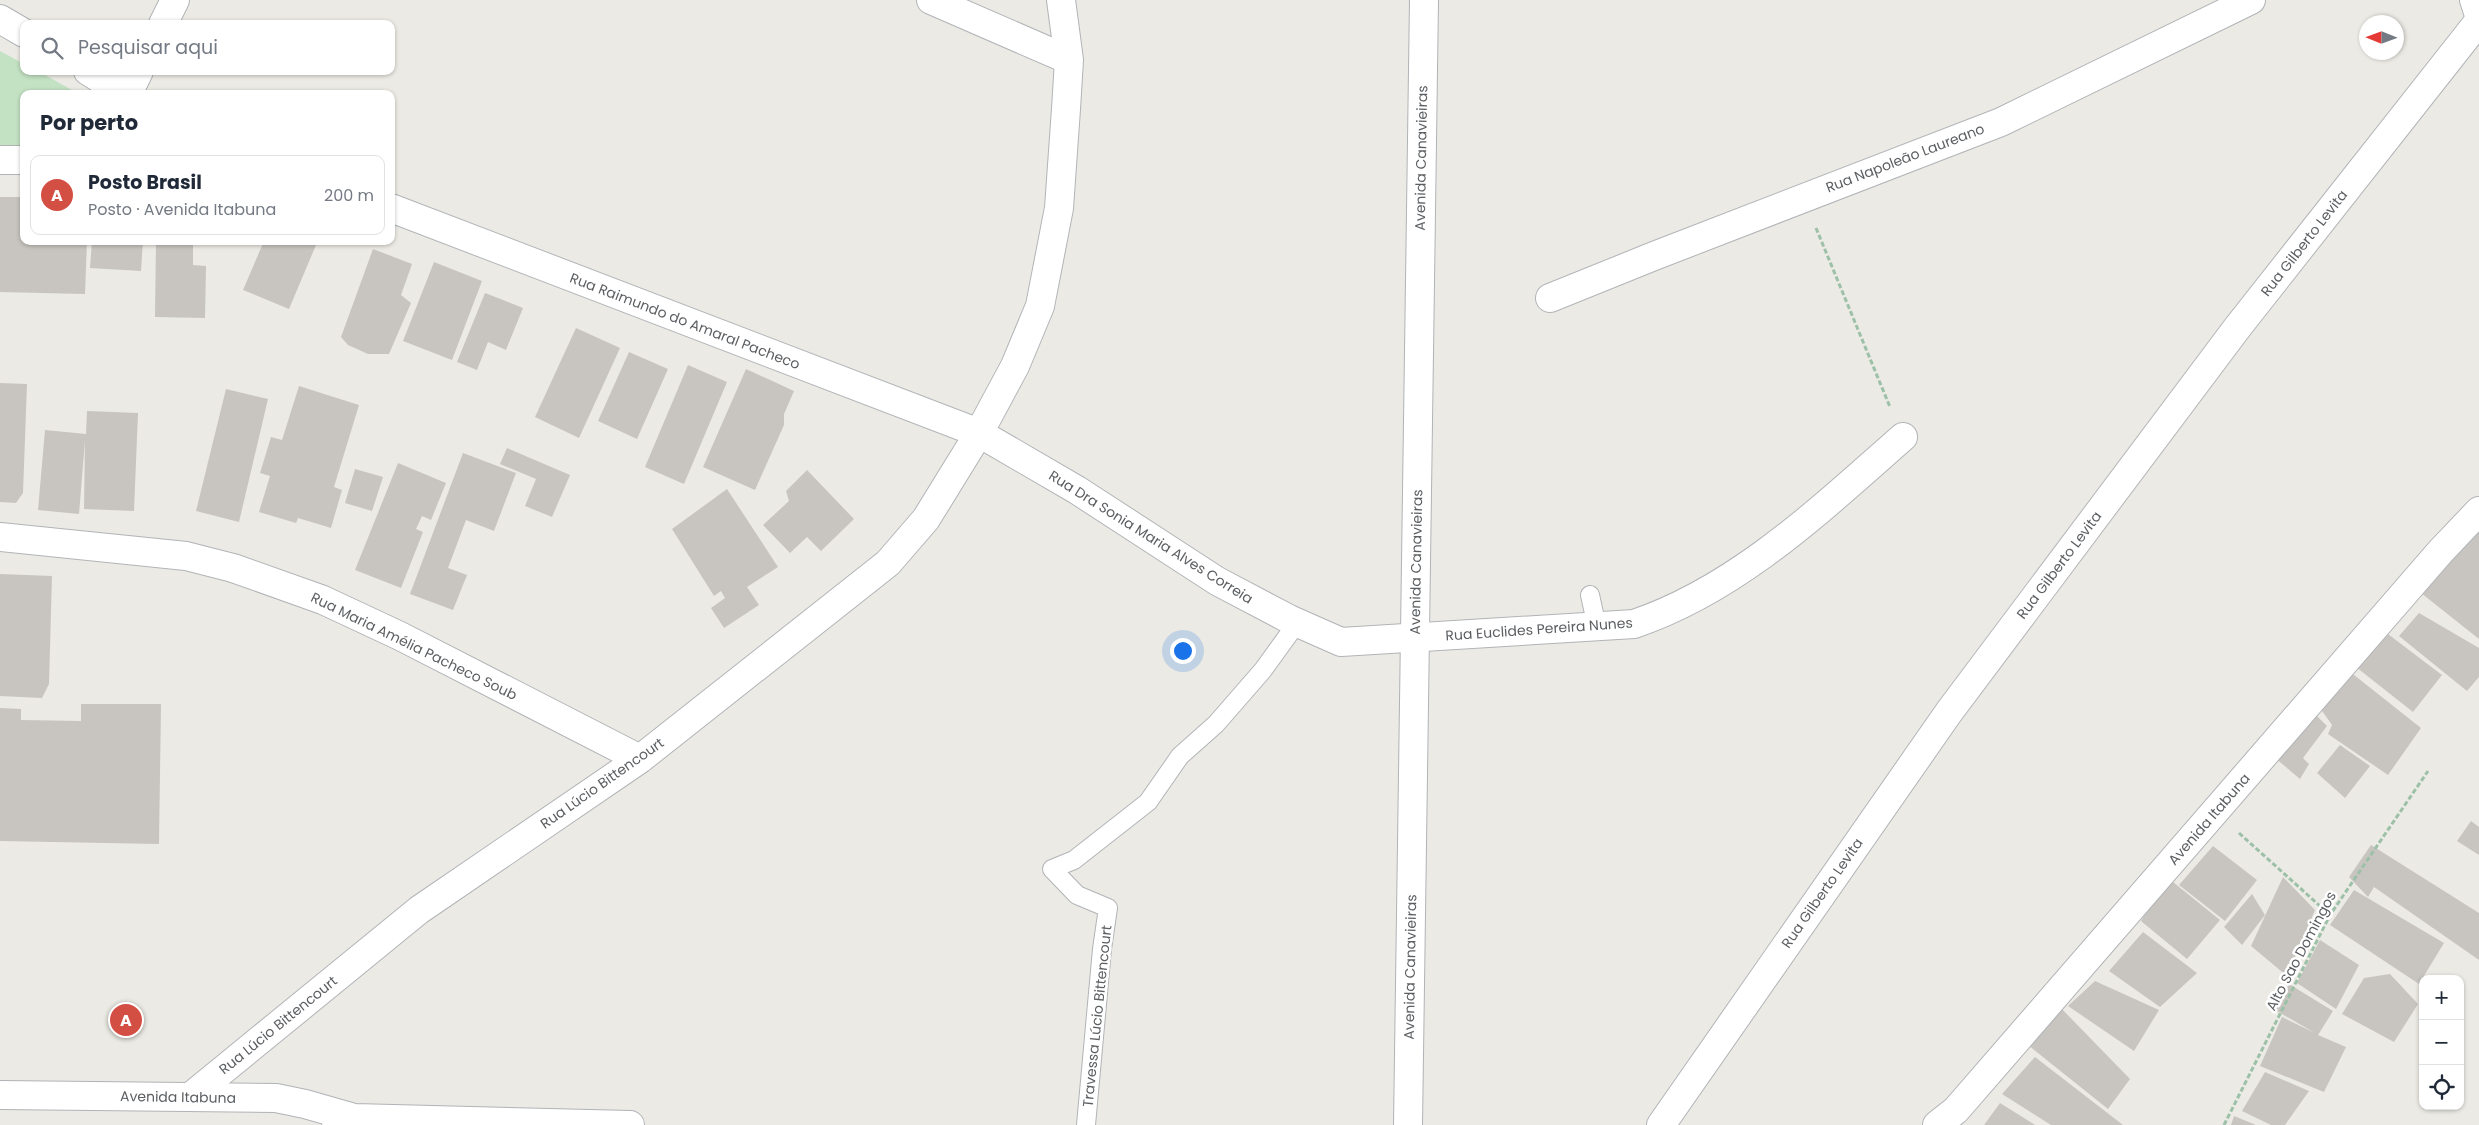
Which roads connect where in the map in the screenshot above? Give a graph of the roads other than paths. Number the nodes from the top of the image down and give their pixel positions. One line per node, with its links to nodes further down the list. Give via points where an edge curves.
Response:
1 (175, 0): 9 (street)
2 (931, 0): 12 (street)
3 (1061, 0): 12 (street, Rua Lúcio Bittencourt)
4 (1424, 0): 28 (street, Avenida Canavieiras)
5 (2251, 0): 20 (street, Rua Napoleão Laureano, via 2001,122)
6 (2474, 0): 7 (street)
7 (2479, 15)
8 (0, 19): 11 (street)
9 (165, 20)
10 (2479, 21): 37 (street, Rua Gilberto Levita, via 2237,328 1949,712)
11 (20, 31)
12 (1069, 60): 21 (street, Rua Lúcio Bittencourt, via 1059,208 1040,306 1015,366)
13 (95, 75): 15 (street)
14 (137, 75): 16 (street)
15 (120, 90)
16 (129, 90)
17 (0, 160): 18 (street)
18 (20, 160)
19 (395, 210): 21 (street, Rua Raimundo do Amaral Pacheco)
20 (1550, 298)
21 (979, 433): 26 (street, Rua Dra Sonia Maria Alves Correia, via 1077,490 1217,581); 29 (street, Rua Lúcio Bittencourt, via 926,519 888,563)
22 (1903, 437): 27 (street, Rua Euclides Pereira Nunes, via 1810,518 1726,580 1666,614 1634,624)
23 (2479, 511): 38 (street, Avenida Itabuna, via 1956,1110)
24 (0, 538): 29 (street, Rua Maria Amélia Pacheco Soub, via 186,556 233,568 323,600 400,636)
25 (1590, 595): 27 (lane)
26 (1297, 623): 28 (street, Rua Dra Sonia Maria Alves Correia, via 1341,642); 35 (lane, Travessa Lúcio Bittencourt, via 1263,670 1222,717 1180,756 1148,802 1074,860 1052,869 1077,895 1108,908)
27 (1597, 627): 28 (street, Rua Euclides Pereira Nunes)
28 (1414, 638): 36 (street, Avenida Canavieiras)
29 (640, 759): 31 (street, Rua Lúcio Bittencourt, via 419,910)
30 (0, 1096): 31 (street, Avenida Itabuna)
31 (190, 1097): 32 (street, Avenida Itabuna, via 276,1098)
32 (354, 1118): 33 (street, Avenida Itabuna); 34 (street, Avenida Itabuna)
33 (322, 1125)
34 (630, 1125)
35 (1086, 1125)
36 (1408, 1125)
37 (1661, 1125)
38 (1937, 1125)

